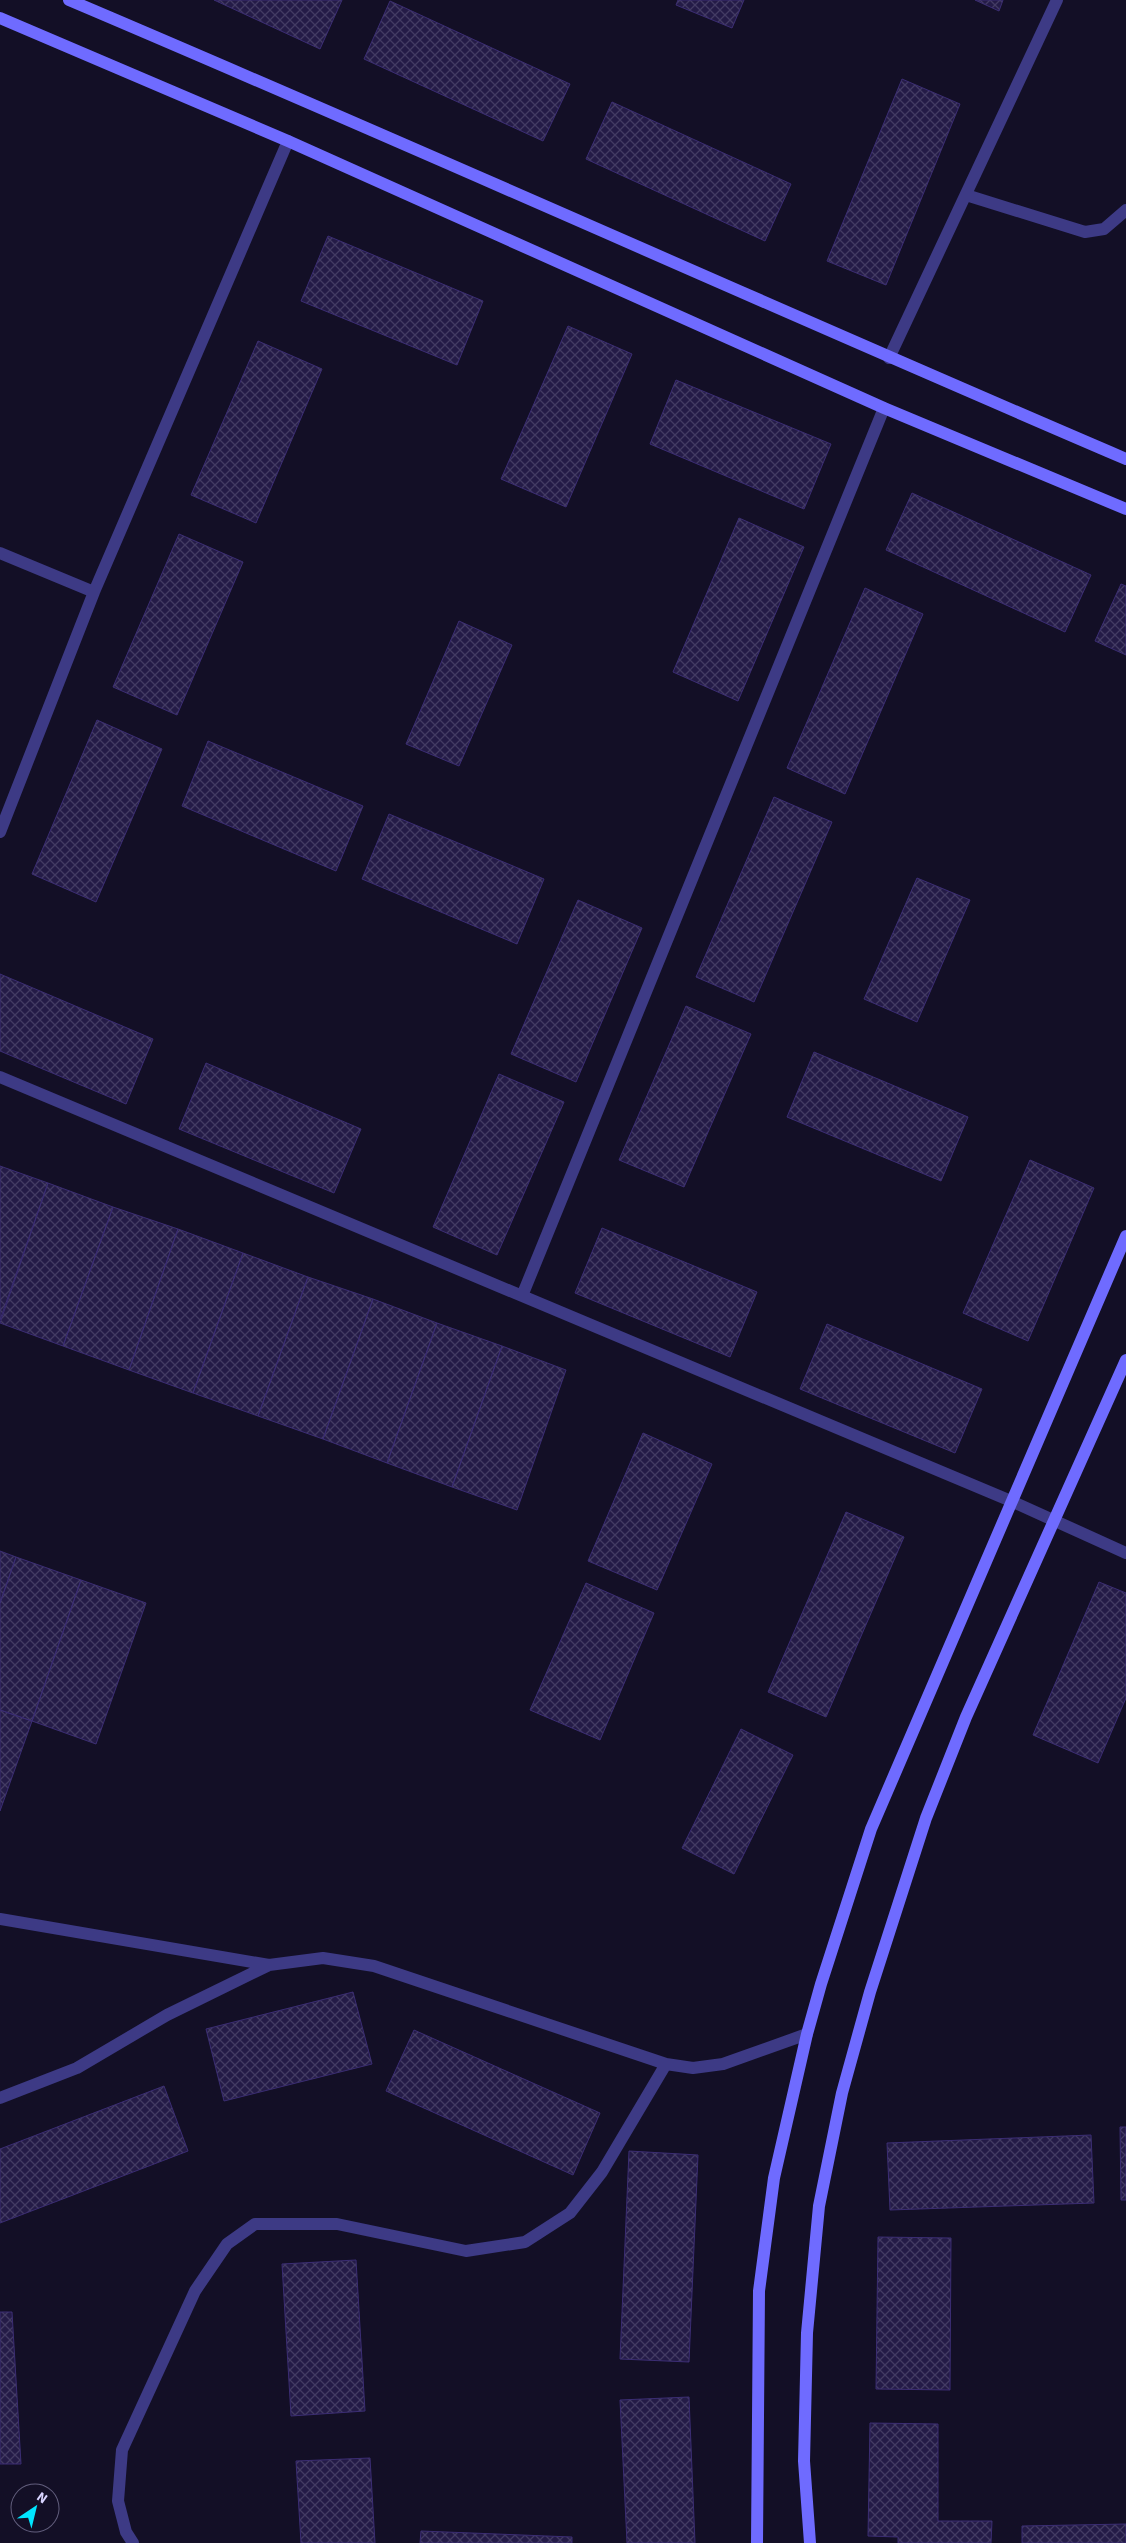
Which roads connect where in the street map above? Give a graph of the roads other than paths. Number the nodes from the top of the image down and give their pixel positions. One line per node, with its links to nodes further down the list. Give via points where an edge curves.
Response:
1 (69, 0): 7 (street, via 307,101)
2 (1057, 0): 5 (street)
3 (0, 18): 4 (street)
4 (288, 141): 8 (street); 12 (street)
5 (966, 196): 6 (street, via 1085,232 1104,229); 7 (street)
6 (1126, 210)
7 (889, 358): 9 (street)
8 (884, 408): 10 (street); 16 (street)
9 (1126, 459)
10 (1126, 509)
11 (0, 553): 12 (street)
12 (94, 592): 13 (street)
13 (0, 832)
14 (0, 1077): 16 (street)
15 (1126, 1236): 18 (street)
16 (522, 1296): 18 (street)
17 (1126, 1360): 19 (street)
18 (1010, 1501): 19 (street); 23 (street, via 872,1829)
19 (1055, 1523): 20 (street); 28 (street, via 966,1717 926,1818 870,1992 842,2093 819,2206 807,2333 804,2461)
20 (1126, 1553)
21 (0, 1919): 22 (street)
22 (268, 1965): 24 (street, via 322,1958 374,1966); 25 (street, via 167,2015 77,2068)
23 (807, 2034): 24 (street, via 723,2064 693,2068); 27 (street, via 774,2178 759,2291)
24 (666, 2064): 26 (street, via 602,2172 570,2214 525,2242 466,2251 337,2224 255,2224 227,2244 195,2291 122,2450 118,2501 126,2532)
25 (0, 2098)
26 (133, 2543)
27 (757, 2543)
28 (810, 2543)

